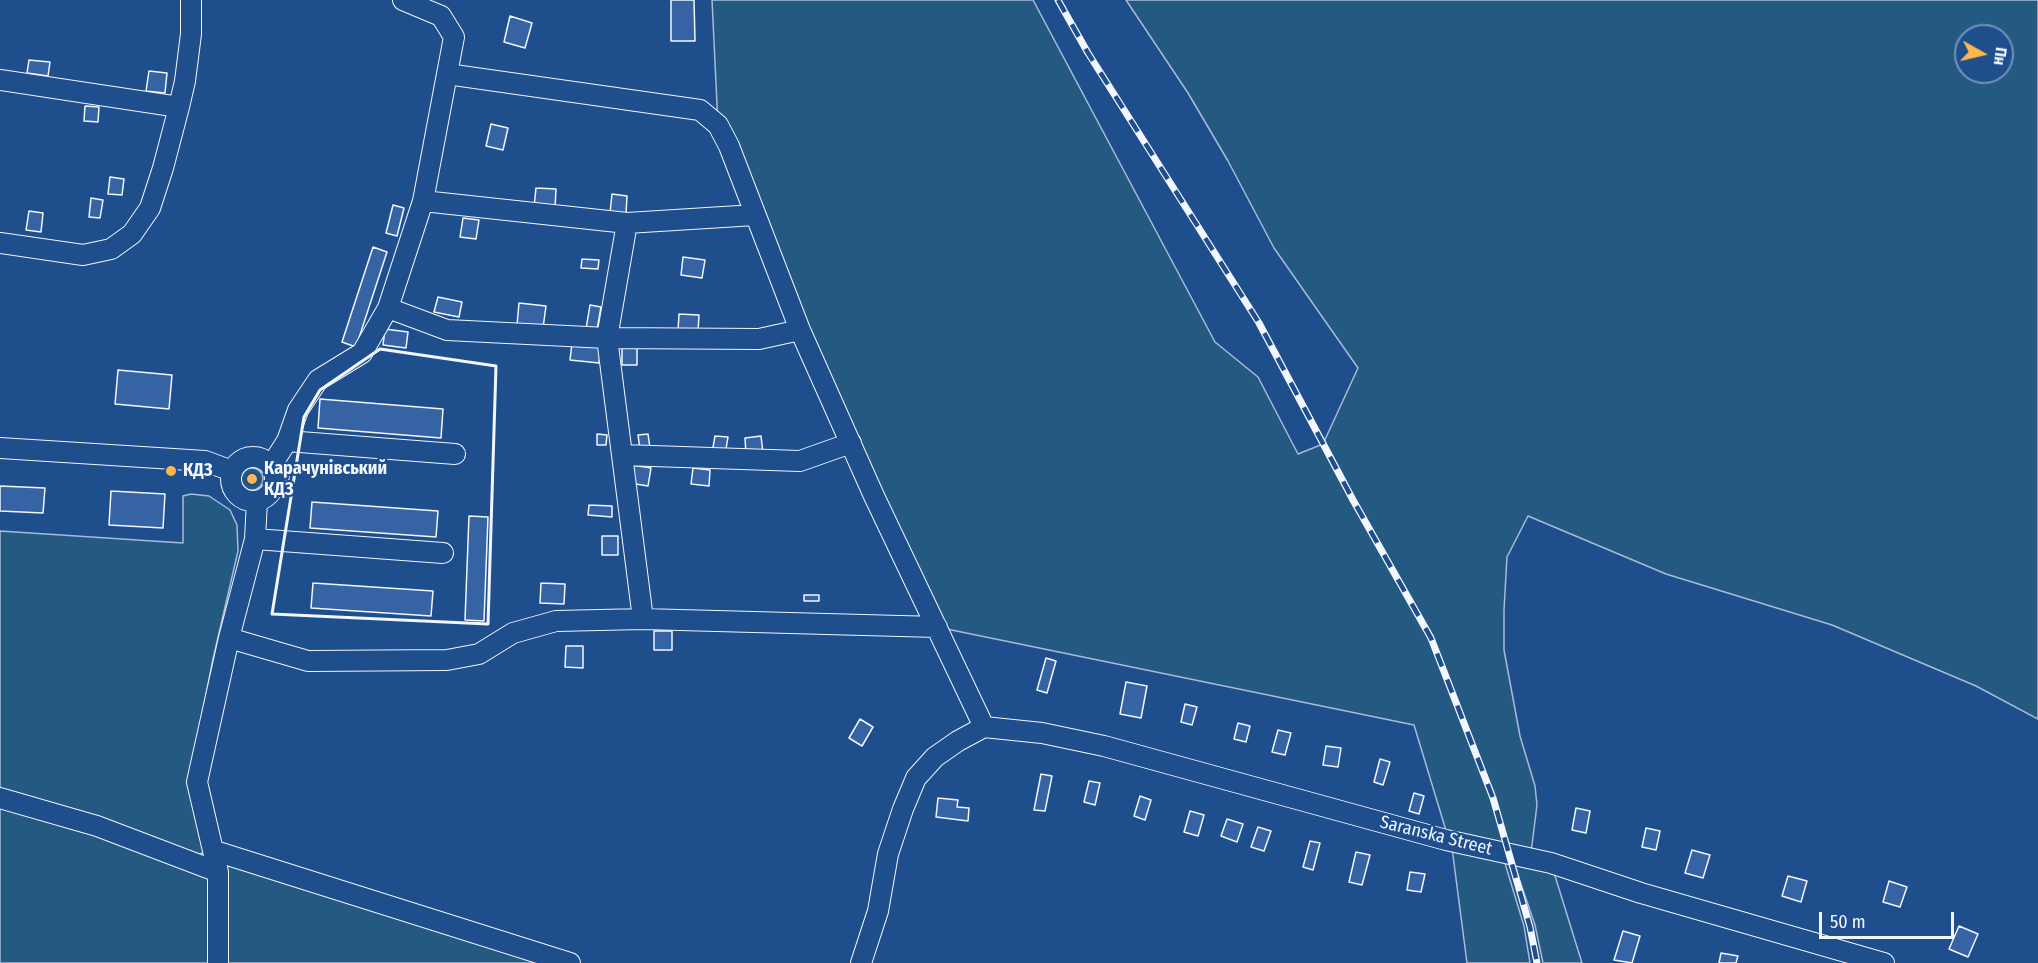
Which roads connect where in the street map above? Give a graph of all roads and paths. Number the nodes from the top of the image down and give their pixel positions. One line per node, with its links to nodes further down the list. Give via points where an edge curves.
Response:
1 (191, 0): 5 (street, via 191,34)
2 (403, 0): 3 (street, via 441,16 454,37)
3 (447, 74): 6 (street); 7 (street, via 700,110 718,125 729,146)
4 (0, 80): 5 (street)
5 (179, 107): 9 (street, via 150,208 132,234 111,249 83,255)
6 (423, 201): 8 (street); 10 (street)
7 (754, 215): 8 (street); 11 (street)
8 (627, 223): 12 (street)
9 (0, 243)
10 (388, 308): 12 (street, via 447,330); 13 (street, via 362,352 318,380 298,410)
11 (800, 330): 12 (street, via 759,339); 14 (street)
12 (607, 338): 17 (street)
13 (287, 441): 16 (street); 18 (street)
14 (851, 443): 17 (street, via 800,461); 24 (street)
15 (0, 448): 19 (street, via 205,461)
16 (455, 454)
17 (623, 455): 23 (street)
18 (271, 466): 19 (street, via 253,457 238,462); 20 (street, via 275,476 272,490)
19 (232, 471): 20 (street, via 236,493 245,500)
20 (257, 501): 21 (street)
21 (255, 540): 22 (street); 25 (street)
22 (443, 553)
23 (643, 620): 24 (street); 25 (street, via 556,621 513,633 479,654 447,660 308,661)
24 (937, 627): 26 (street)
25 (229, 638): 28 (street, via 197,782)
26 (984, 727): 32 (street, via 935,757 916,778 888,854 878,911); 33 (street, Saranska Street, via 1104,746 1446,840 1551,863)
27 (0, 798): 29 (street, via 97,826)
28 (215, 851): 29 (street); 31 (street)
29 (219, 872): 30 (street)
30 (218, 963)
31 (570, 963)
32 (861, 963)
33 (1884, 963)

